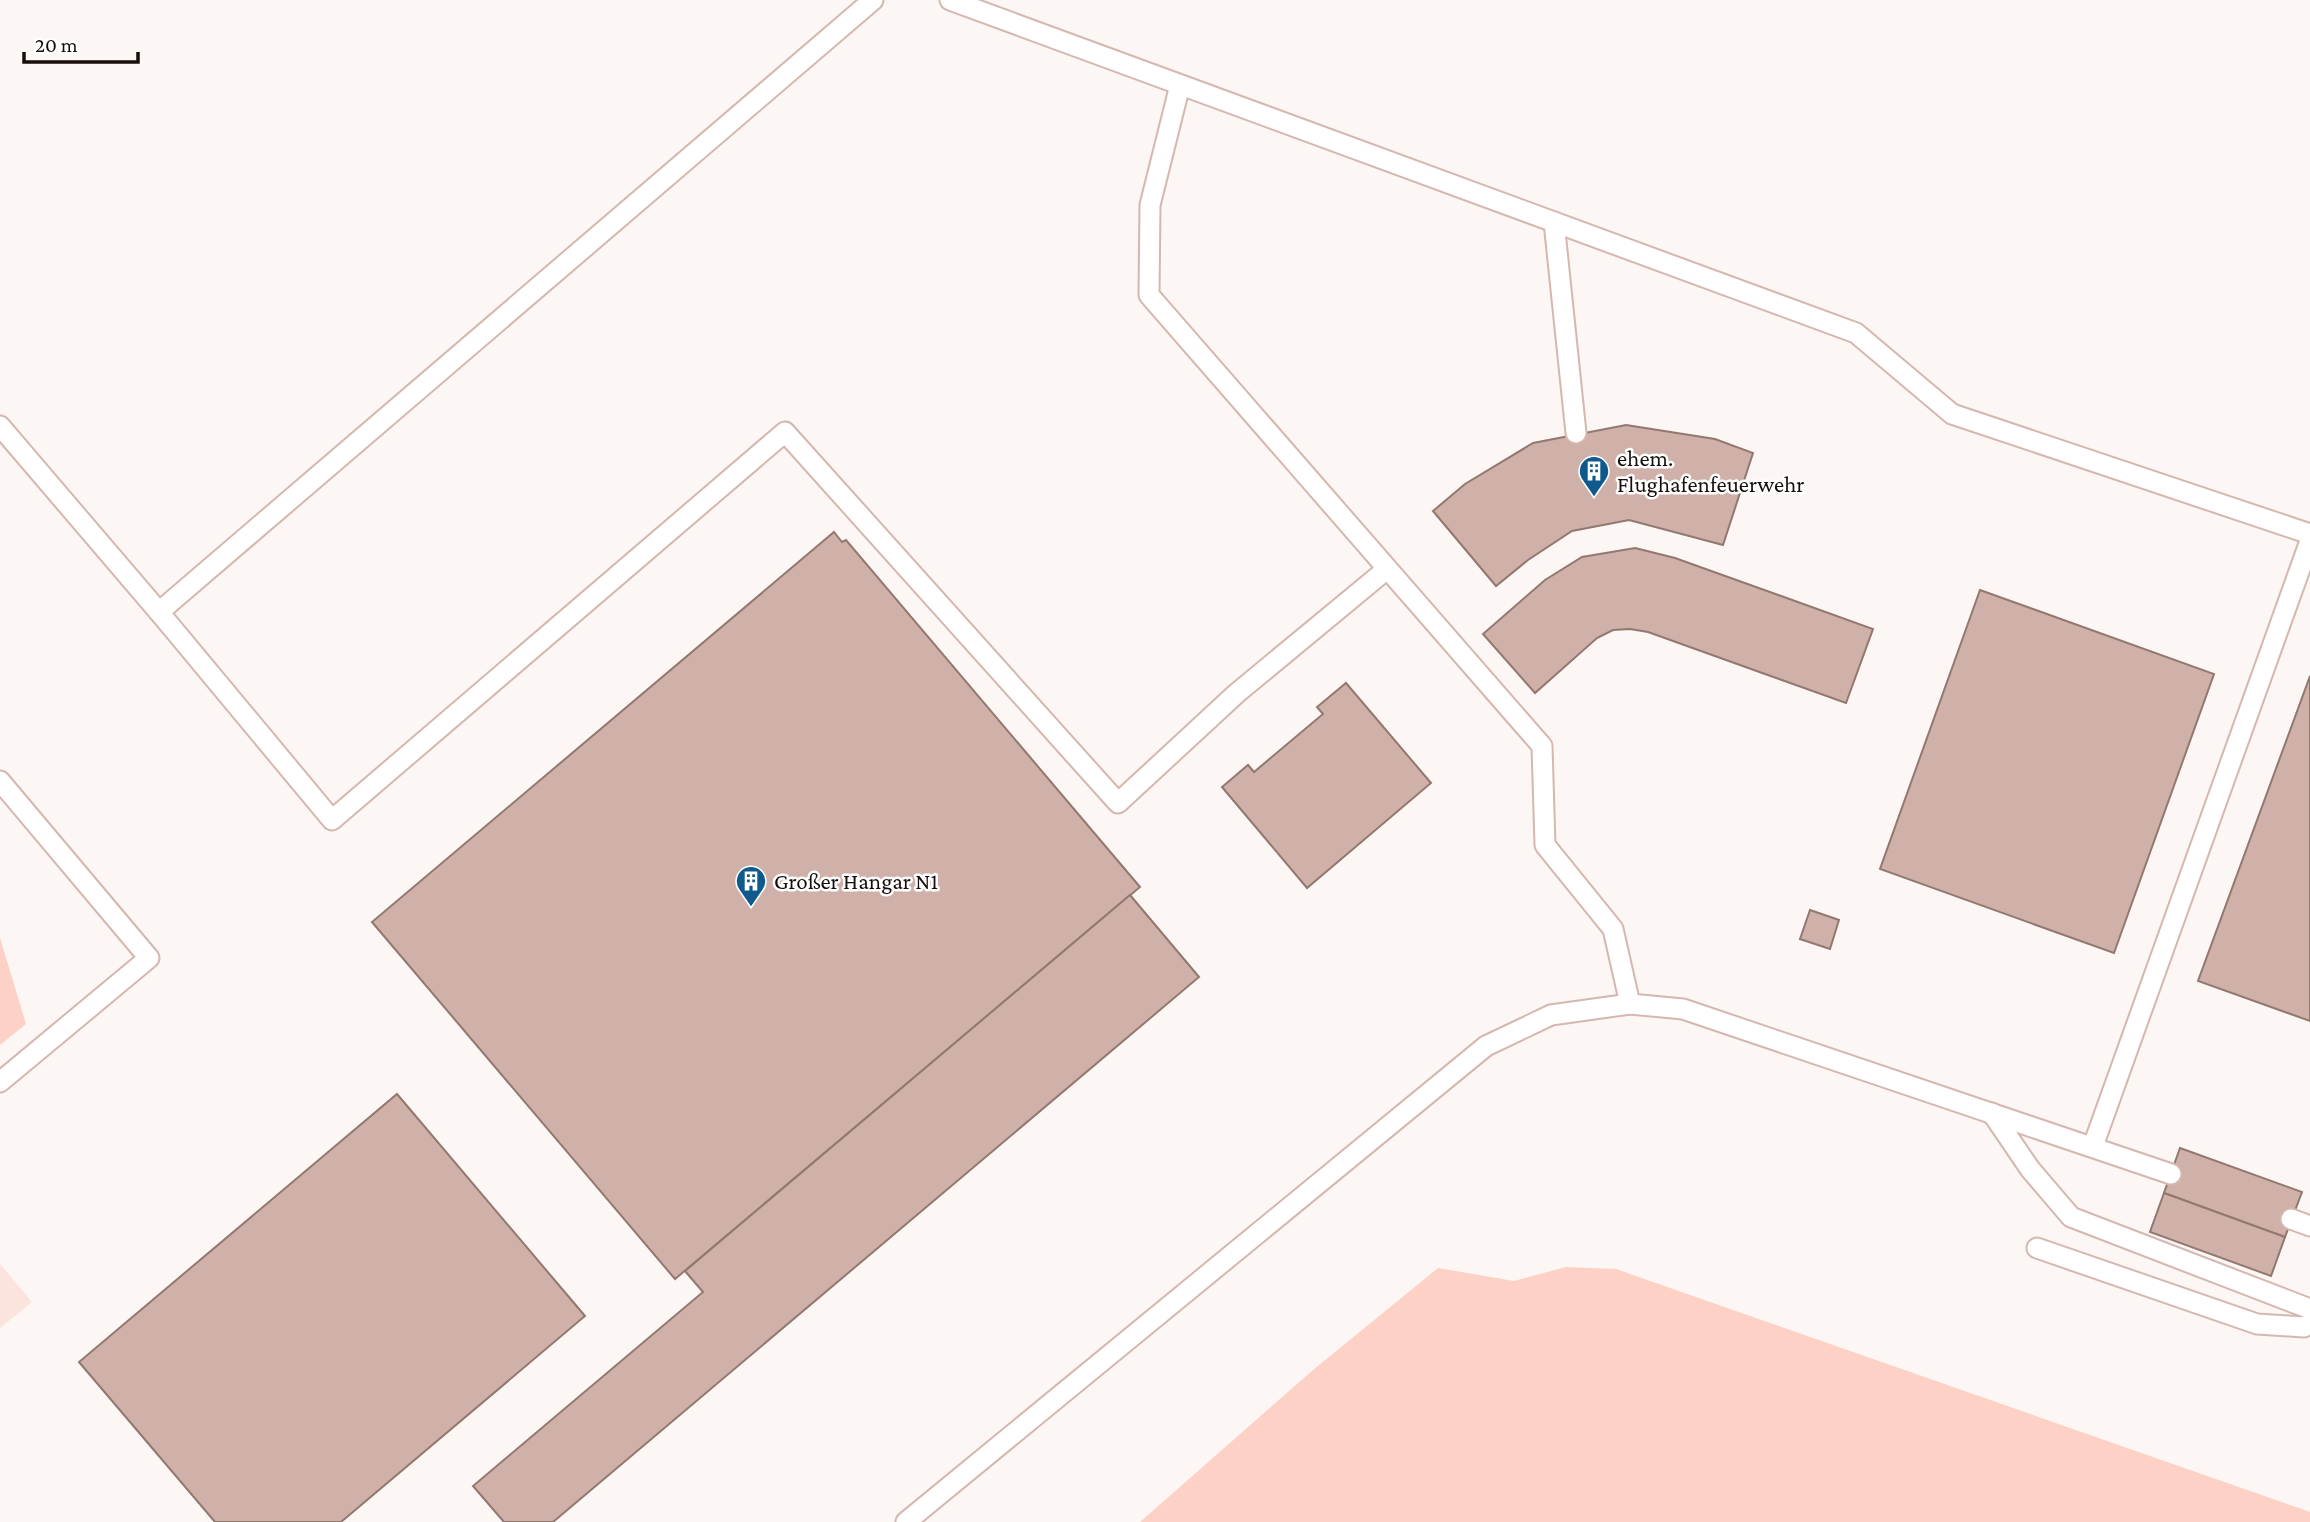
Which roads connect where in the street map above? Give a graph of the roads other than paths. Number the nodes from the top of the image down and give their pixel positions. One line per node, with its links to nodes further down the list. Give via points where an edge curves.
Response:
1 (873, 0): 10 (lane)
2 (950, 0): 3 (lane)
3 (1180, 85): 4 (lane); 9 (lane, via 1150,205 1149,295)
4 (1554, 222): 6 (lane); 7 (lane, via 1856,333 1952,414)
5 (0, 426): 10 (lane)
6 (1576, 433)
7 (2310, 534)
8 (2310, 541): 15 (lane)
9 (1387, 569): 10 (lane, via 1237,693 1118,803 785,432 332,820); 12 (lane, via 1542,746 1545,845 1613,929)
10 (159, 612)
11 (0, 781): 13 (lane, via 149,958)
12 (1630, 1004): 14 (lane, via 1683,1009); 20 (lane, via 1552,1015 1486,1046)
13 (0, 1082)
14 (1992, 1113): 15 (lane); 18 (lane, via 2030,1169 2071,1217)
15 (2093, 1146): 16 (lane)
16 (2171, 1174)
17 (2037, 1248): 19 (lane, via 2258,1324)
18 (2310, 1309)
19 (2310, 1324)
20 (906, 1522)

